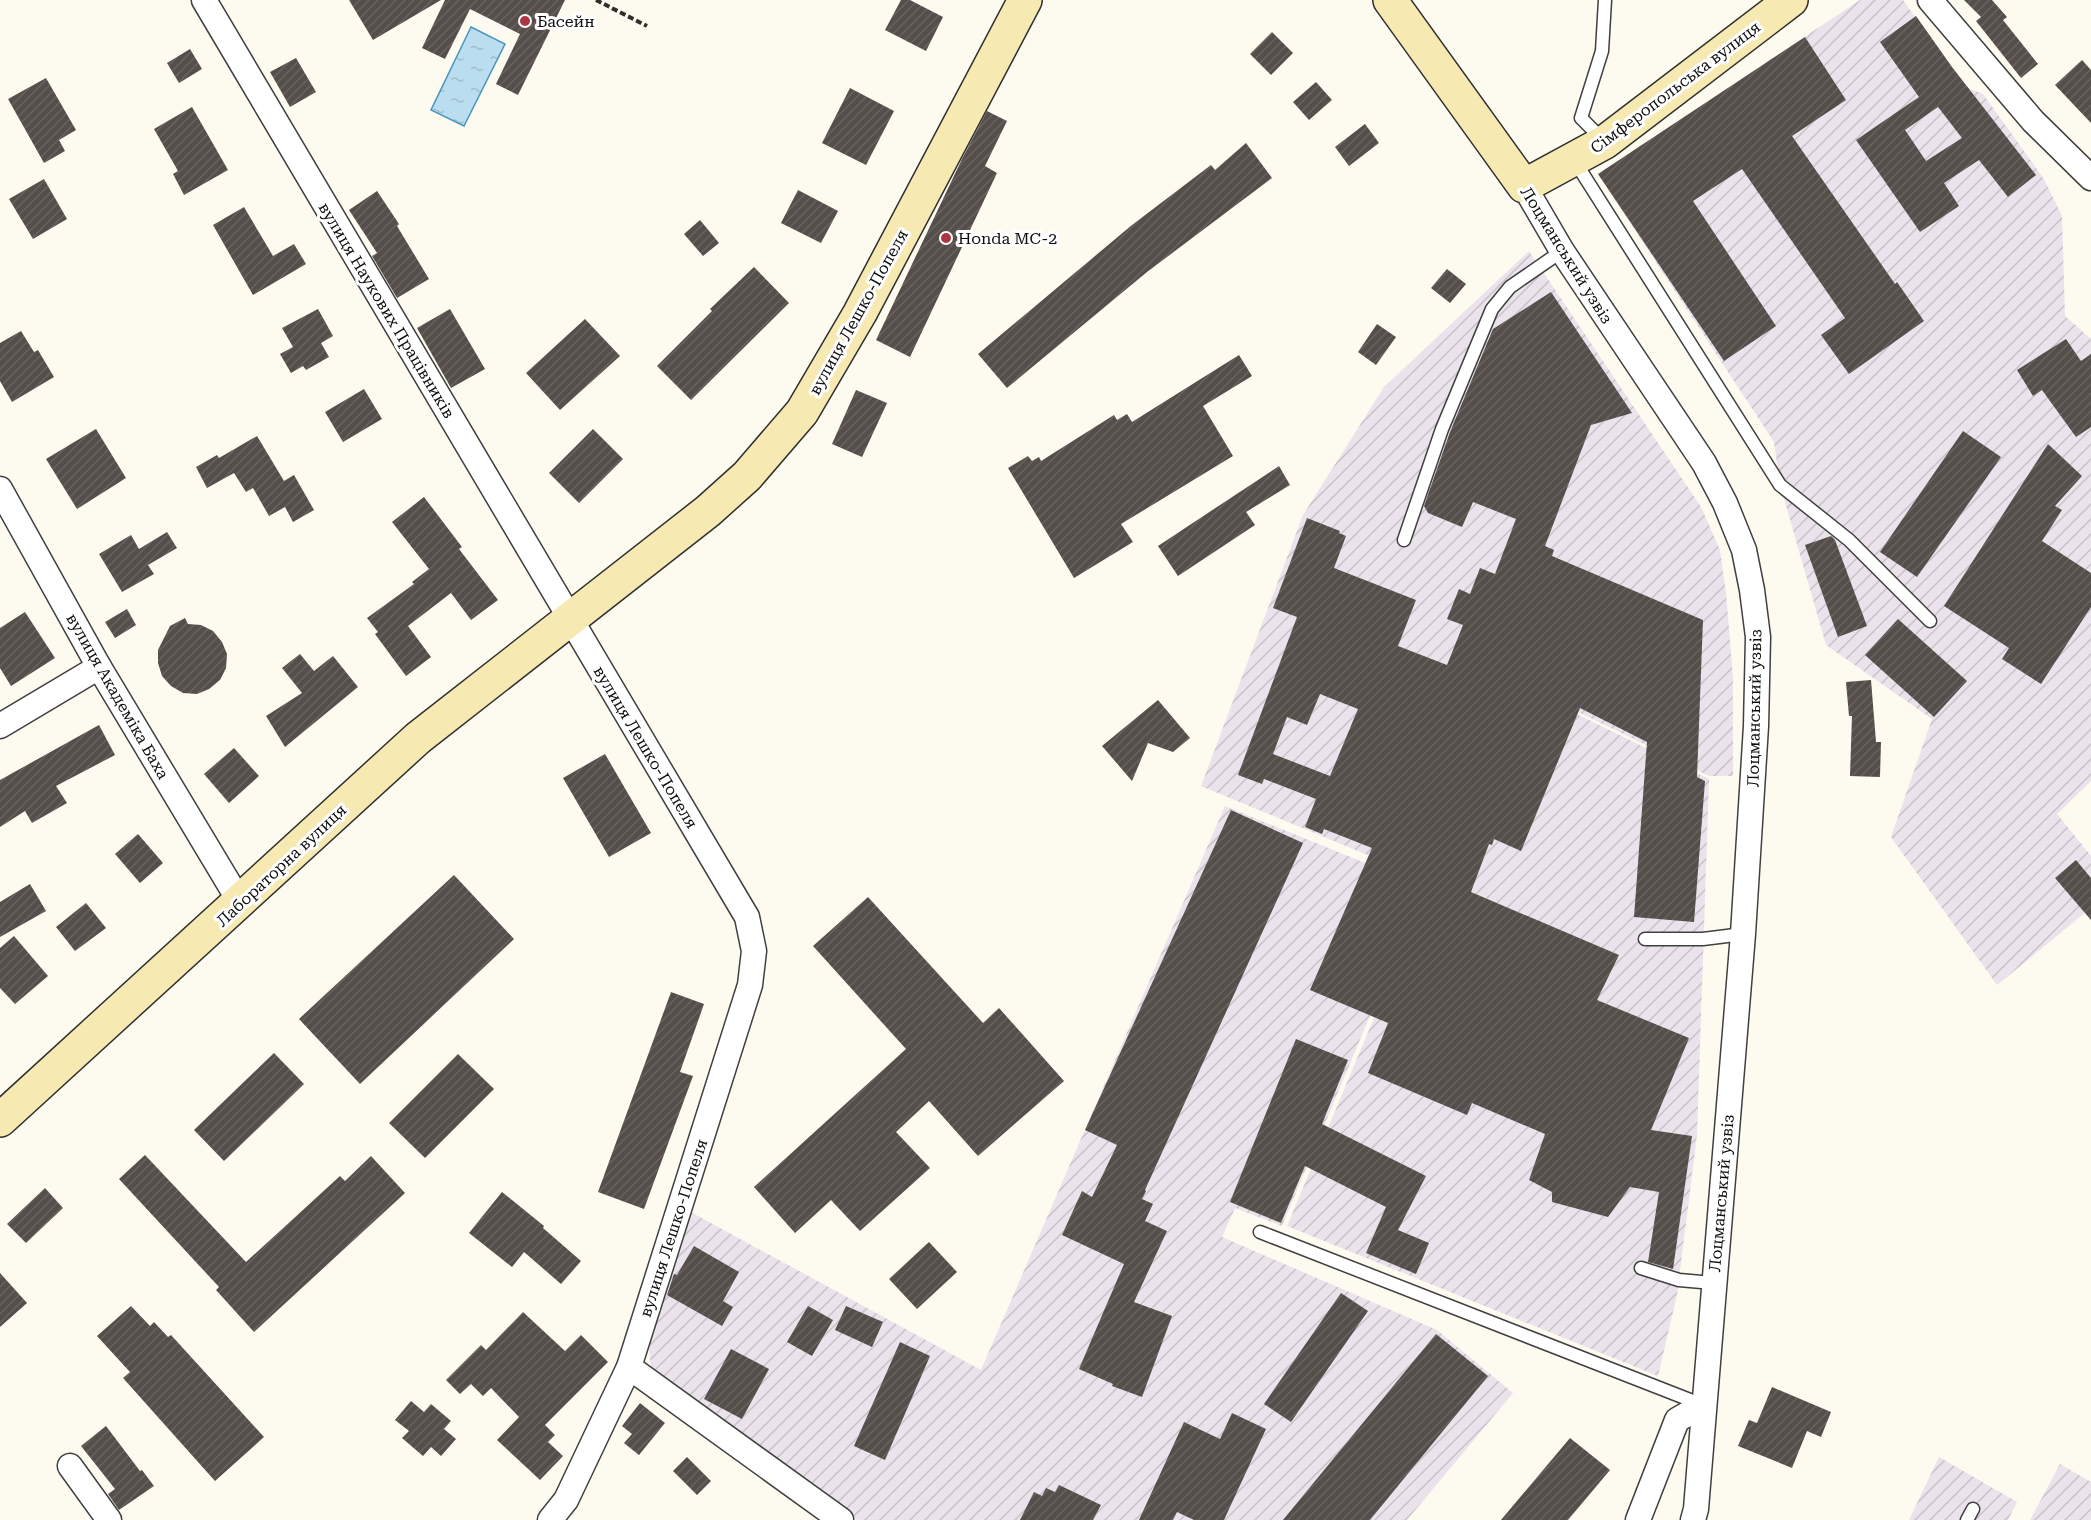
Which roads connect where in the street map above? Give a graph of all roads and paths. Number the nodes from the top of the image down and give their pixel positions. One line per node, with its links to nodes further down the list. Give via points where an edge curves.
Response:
1 (204, 0): 16 (street, вулиця Наукових Працівників)
2 (596, 0): 8 (path)
3 (1025, 0): 16 (main road, вулиця Лешко-Попеля, via 860,313 802,412 747,476 708,511)
4 (1390, 0): 12 (main road, Лоцманський узвіз)
5 (1605, 0): 9 (lane, via 1602,51 1581,118)
6 (1791, 0): 9 (main road, Сімферопольська вулиця)
7 (1930, 0): 11 (street, via 2033,121)
8 (647, 26)
9 (1605, 142): 10 (main road, Сімферопольська вулиця)
10 (1574, 160): 12 (main road, Сімферопольська вулиця); 17 (lane, via 1780,485 1849,540)
11 (2091, 178)
12 (1524, 186): 13 (street, Лоцманський узвіз)
13 (1562, 251): 15 (lane, via 1510,287 1492,309 1442,429); 21 (street, Лоцманський узвіз, via 1704,463 1725,502 1743,550 1758,637)
14 (0, 489): 18 (street, вулиця Академіка Баха)
15 (1404, 540)
16 (570, 619): 20 (main road, Лабораторна вулиця, via 418,738); 27 (street, вулиця Лешко-Попеля, via 747,917 754,951 750,985)
17 (1930, 621)
18 (99, 667): 19 (street); 20 (street, вулиця Академіка Баха)
19 (0, 726)
20 (240, 902): 23 (main road, Лабораторна вулиця)
21 (1743, 934): 22 (lane); 26 (street, Лоцманський узвіз)
22 (1645, 939)
23 (0, 1120)
24 (1260, 1232): 28 (lane)
25 (1641, 1268): 26 (lane, via 1679,1280)
26 (1713, 1283): 28 (street, Лоцманський узвіз)
27 (629, 1367): 31 (street, вулиця Лешко-Попеля, via 566,1500); 32 (street)
28 (1703, 1405): 33 (street, via 1677,1420); 34 (street, Лоцманський узвіз)
29 (70, 1466): 30 (street)
30 (109, 1520)
31 (550, 1520)
32 (841, 1520)
33 (1638, 1520)
34 (1693, 1520)

